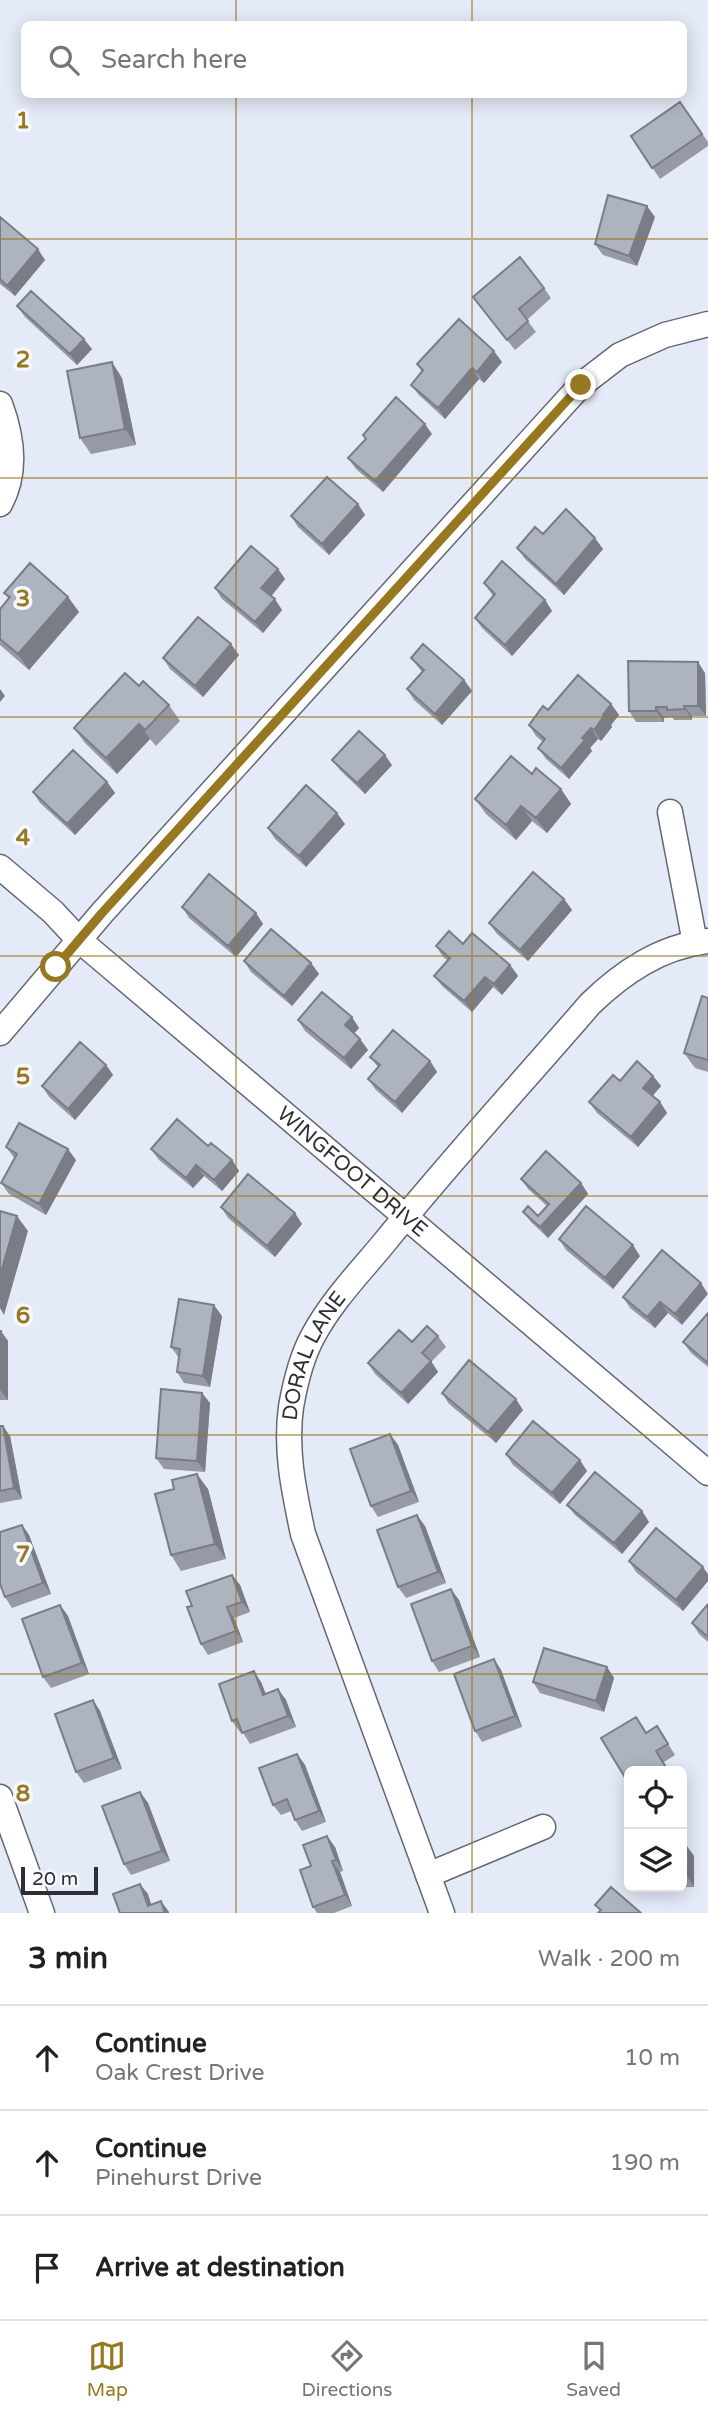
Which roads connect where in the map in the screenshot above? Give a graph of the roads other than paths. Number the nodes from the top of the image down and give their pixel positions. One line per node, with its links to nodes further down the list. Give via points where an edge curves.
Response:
1 (708, 324): 6 (street, via 665,335 620,355 581,385)
2 (0, 404): 3 (street, via 11,445)
3 (0, 504)
4 (670, 812): 7 (street)
5 (0, 867): 6 (street, WINGFOOT DRIVE)
6 (79, 940): 8 (street); 9 (street, WINGFOOT DRIVE)
7 (702, 942): 9 (street, DORAL LANE, via 665,952 612,983)
8 (0, 1033)
9 (406, 1216): 10 (street, WINGFOOT DRIVE); 13 (street, DORAL LANE, via 313,1336 292,1405 288,1438 303,1534)
10 (708, 1473)
11 (0, 1797): 14 (street)
12 (543, 1827): 13 (street)
13 (428, 1875): 15 (street, DORAL LANE)
14 (42, 1913)
15 (442, 1913)

